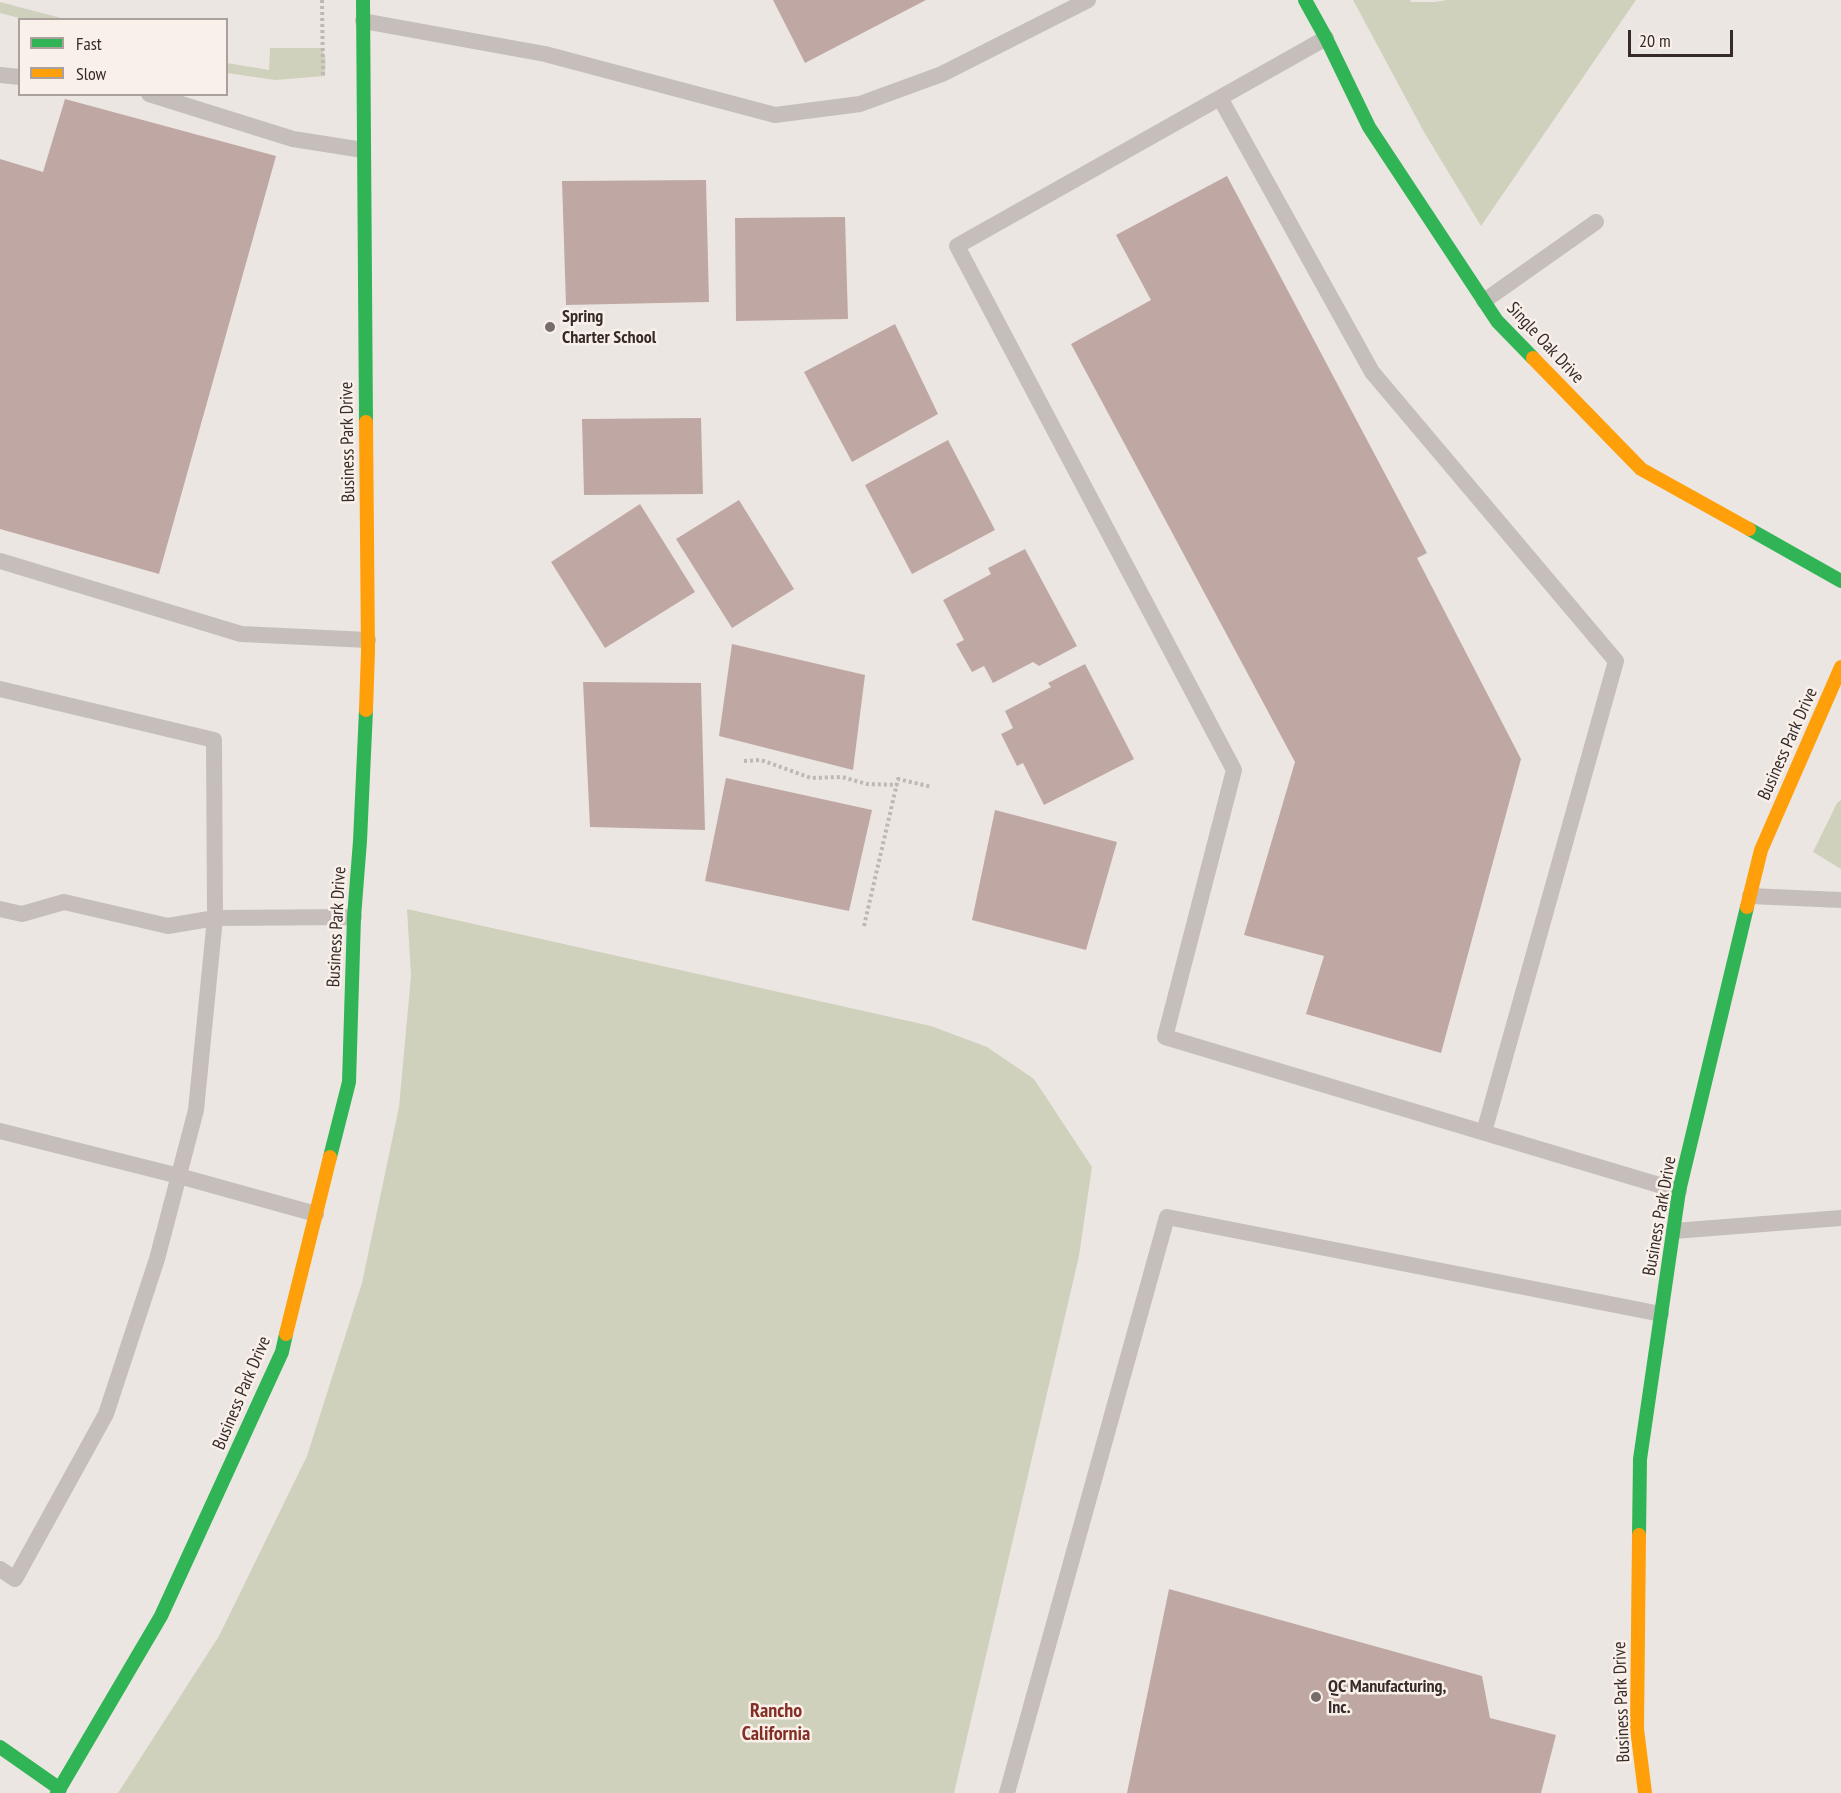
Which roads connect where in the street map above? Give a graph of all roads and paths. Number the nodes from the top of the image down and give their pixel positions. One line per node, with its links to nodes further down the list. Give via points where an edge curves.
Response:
1 (321, 0): 8 (path)
2 (363, 0): 5 (street, Business Park Drive)
3 (1088, 0): 5 (lane, via 942,74 870,101 775,115 544,54)
4 (1305, 0): 6 (street, Single Oak Drive)
5 (363, 21): 12 (street, Business Park Drive)
6 (1326, 38): 11 (lane); 14 (street, Single Oak Drive, via 1369,127)
7 (0, 75): 9 (lane)
8 (323, 75)
9 (18, 77)
10 (155, 96): 12 (lane, via 293,139)
11 (1220, 98): 30 (lane, via 1372,372 1616,660); 30 (lane, via 957,246 1234,770 1165,1037)
12 (363, 150): 17 (street, Business Park Drive)
13 (1596, 222): 14 (lane)
14 (1484, 301): 16 (street, Single Oak Drive, via 1497,321 1641,469)
15 (0, 561): 17 (lane, via 241,634)
16 (1841, 581)
17 (368, 640): 26 (street, Business Park Drive)
18 (1841, 667): 23 (street, Business Park Drive, via 1761,850)
19 (0, 689): 27 (lane, via 214,740)
20 (744, 762): 21 (path, via 761,760 811,778 842,777)
21 (897, 786): 22 (path, via 898,779); 28 (path)
22 (933, 787)
23 (1750, 896): 24 (lane); 32 (street, Business Park Drive)
24 (1841, 900)
25 (0, 909): 27 (lane, via 22,914 64,902 168,926)
26 (354, 917): 27 (lane); 33 (street, Business Park Drive, via 349,1082)
27 (215, 918): 31 (lane, via 196,1110)
28 (864, 926)
29 (0, 1131): 31 (lane)
30 (1484, 1132): 32 (lane)
31 (179, 1176): 33 (lane); 37 (lane, via 157,1259 106,1414 15,1579)
32 (1679, 1191): 35 (street, Business Park Drive)
33 (316, 1214): 39 (street, Business Park Drive, via 282,1352 161,1616)
34 (1841, 1218): 35 (lane)
35 (1674, 1231): 36 (street, Business Park Drive)
36 (1661, 1314): 40 (lane, via 1167,1217); 41 (street, Business Park Drive, via 1640,1459 1637,1729)
37 (0, 1569)
38 (0, 1747): 39 (street)
39 (59, 1791)
40 (1007, 1793)
41 (1645, 1793)

